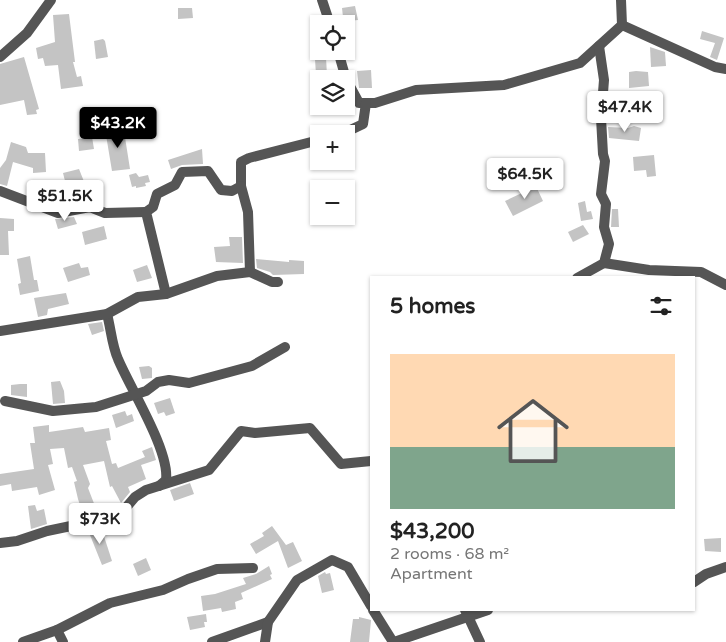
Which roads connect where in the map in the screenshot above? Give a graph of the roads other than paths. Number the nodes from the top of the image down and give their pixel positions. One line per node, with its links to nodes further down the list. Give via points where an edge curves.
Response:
1 (51, 0): 7 (street, via 27,33)
2 (322, 0): 4 (street)
3 (621, 0): 5 (street)
4 (327, 15)
5 (622, 25): 6 (street); 8 (street, via 714,67)
6 (599, 46): 10 (street, via 580,63 504,85 416,90); 16 (street, via 604,80 601,118 605,161 601,194 606,204 604,228 609,244)
7 (0, 57)
8 (726, 69)
9 (355, 96): 10 (street, via 359,103)
10 (366, 103): 11 (street, via 363,124)
11 (355, 128)
12 (310, 142): 13 (street, via 241,162)
13 (241, 186): 15 (street, via 221,190 208,171 182,172 175,185 159,190 153,207); 17 (street, via 248,212)
14 (0, 191): 15 (street, via 58,213 90,207 105,213)
15 (146, 212): 21 (street)
16 (604, 263): 18 (street); 20 (street, via 649,270 701,272)
17 (250, 272): 19 (street); 21 (street, via 217,276)
18 (581, 276)
19 (278, 282)
20 (726, 285)
21 (166, 294): 22 (street, via 138,297)
22 (107, 314): 23 (street); 25 (street, via 117,358)
23 (0, 331)
24 (285, 347): 25 (street, via 252,366 189,383 158,382)
25 (135, 395): 26 (street, via 96,407 53,411); 28 (street, via 166,467 166,480)
26 (5, 401)
27 (370, 460): 28 (street, via 341,464 310,428 255,433 241,431 209,470)
28 (159, 486): 29 (street, via 135,497 124,510 109,518)
29 (0, 543)
30 (726, 567): 32 (street)
31 (253, 568): 38 (street, via 217,569 163,590 110,603)
32 (695, 581)
33 (370, 604): 37 (street, via 348,567 332,560 297,580)
34 (375, 611): 43 (street)
35 (481, 611): 36 (street)
36 (466, 613): 43 (street); 44 (street)
37 (268, 622): 41 (street); 42 (street)
38 (58, 630): 39 (street); 40 (street)
39 (23, 642)
40 (63, 642)
41 (212, 642)
42 (265, 642)
43 (393, 642)
44 (480, 642)

